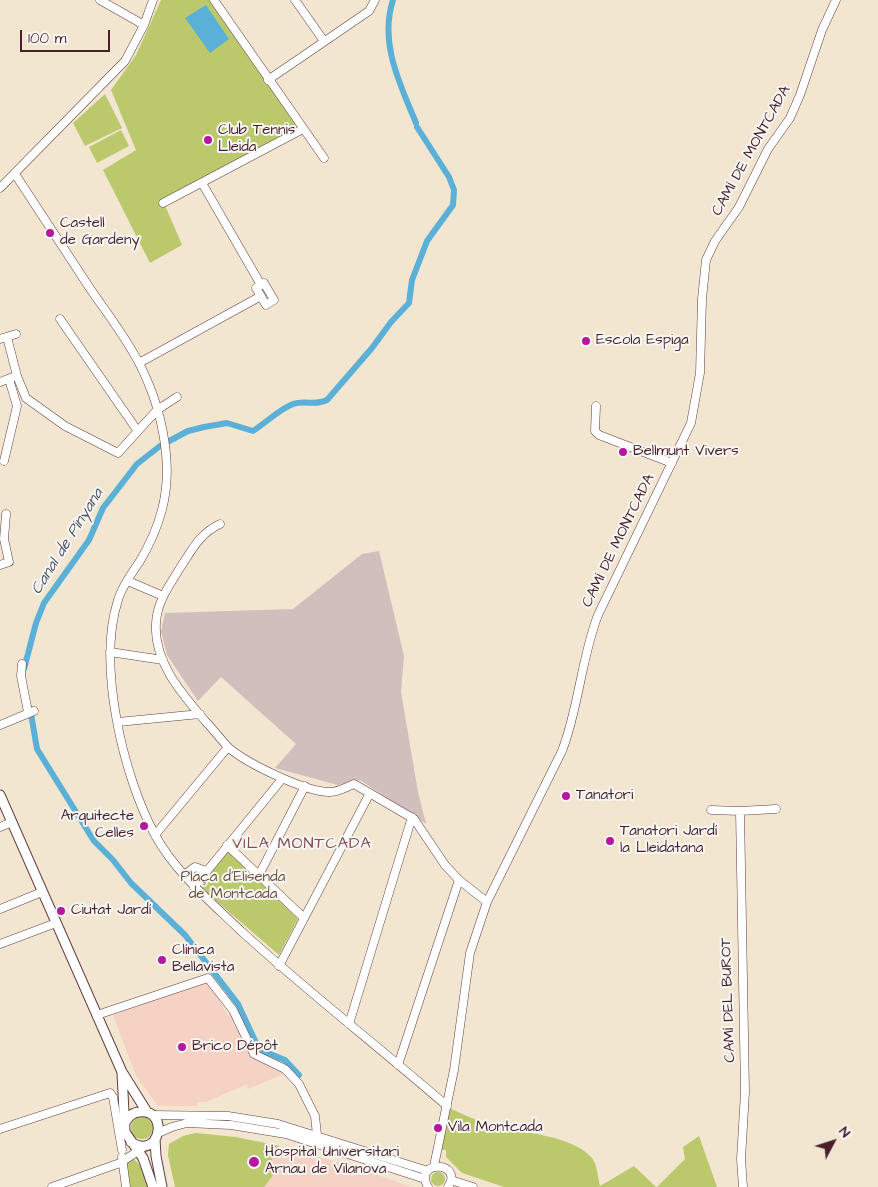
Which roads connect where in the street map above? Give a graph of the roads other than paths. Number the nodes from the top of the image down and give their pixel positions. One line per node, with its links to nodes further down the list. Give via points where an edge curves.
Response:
1 (100, 0): 7 (street)
2 (153, 0): 7 (street)
3 (214, 0): 9 (street)
4 (295, 0): 8 (street)
5 (375, 0): 8 (street, via 369,11)
6 (836, 0): 29 (street, CAMÍ DE MONTCADA, via 790,118 768,149 739,207 706,260 697,401 691,423)
7 (144, 25): 12 (street, via 125,61)
8 (324, 41): 9 (street)
9 (268, 80): 10 (street)
10 (303, 130): 11 (street); 13 (street)
11 (324, 158)
12 (15, 174): 14 (street); 21 (street)
13 (202, 183): 15 (street); 16 (street)
14 (0, 188)
15 (164, 203)
16 (261, 285): 17 (street, via 256,288); 17 (street, via 264,283 274,300 266,305)
17 (260, 296): 21 (street)
18 (60, 319): 27 (street)
19 (16, 334): 20 (street)
20 (3, 338): 22 (street)
21 (139, 363): 26 (street)
22 (13, 377): 23 (street); 27 (street, via 26,398 65,426 118,453); 28 (street, via 17,406)
23 (0, 382)
24 (177, 396): 26 (street)
25 (596, 406): 29 (street, via 595,431 599,435)
26 (157, 410): 27 (street); 33 (street, via 165,445 167,489 163,513 153,538)
27 (137, 430)
28 (4, 462)
29 (672, 463): 60 (street, CAMÍ DE MONTCADA, via 588,641 572,725 562,751)
30 (6, 514): 32 (street, via 4,539 9,562)
31 (220, 524): 34 (street, via 206,531)
32 (0, 565)
33 (128, 581): 34 (street); 35 (street, via 118,602)
34 (163, 596): 36 (street, via 156,624)
35 (110, 652): 36 (street); 39 (street)
36 (164, 660): 38 (street, via 175,685)
37 (22, 664): 40 (street, via 21,676 31,711)
38 (200, 714): 39 (street); 41 (street)
39 (118, 722): 52 (street, via 132,780)
40 (0, 725)
41 (228, 747): 42 (street); 52 (street)
42 (282, 779): 43 (street); 53 (street)
43 (305, 786): 44 (street, via 328,792 354,784); 56 (street)
44 (370, 793): 49 (street); 62 (street)
45 (0, 795): 50 (main road)
46 (776, 809): 48 (street)
47 (711, 810): 48 (street)
48 (740, 811): 88 (street, CAMÍ DEL BUROT, via 746,1092 741,1160)
49 (412, 817): 57 (street, via 445,866); 67 (street)
50 (12, 822): 51 (street); 59 (main road)
51 (0, 827)
52 (155, 835): 55 (street)
53 (227, 845): 54 (street); 56 (street)
54 (206, 871): 55 (street, via 195,867); 58 (street)
55 (184, 875): 58 (street)
56 (259, 875): 62 (street)
57 (459, 880): 60 (street); 68 (street)
58 (194, 886): 65 (street)
59 (42, 892): 61 (street); 63 (main road)
60 (487, 902): 70 (street, CAMÍ DE MONTCADA, via 470,953)
61 (0, 909)
62 (304, 918): 65 (street)
63 (56, 923): 64 (street); 66 (main road)
64 (0, 944)
65 (279, 966): 67 (street)
66 (97, 1015): 69 (main road); 74 (street, via 206,977 233,1010 254,1054 284,1069 299,1084 315,1116)
67 (349, 1024): 68 (street)
68 (398, 1065): 70 (street)
69 (122, 1072): 71 (main road); 72 (main road)
70 (447, 1106): 80 (street, CAMÍ DE MONTCADA)
71 (149, 1114): 72 (main road, via 132,1114); 74 (street, via 238,1118 278,1124); 75 (main road, via 158,1124)
72 (125, 1127): 76 (main road); 77 (street)
73 (0, 1129): 77 (street, via 110,1093)
74 (316, 1135): 80 (street)
75 (154, 1139): 76 (main road, via 140,1146); 78 (street); 81 (street, via 172,1127 195,1123 231,1125 286,1134); 86 (main road)
76 (130, 1142): 78 (main road)
77 (122, 1150): 79 (street)
78 (138, 1151): 79 (street); 85 (main road)
79 (122, 1161): 83 (street); 84 (street)
80 (431, 1169): 81 (street, CAMÍ DE MONTCADA); 82 (street, via 444,1168 449,1173)
81 (427, 1183)
82 (449, 1185): 87 (street)
83 (52, 1187)
84 (126, 1187)
85 (154, 1187)
86 (162, 1187)
87 (473, 1187)
88 (743, 1187)

